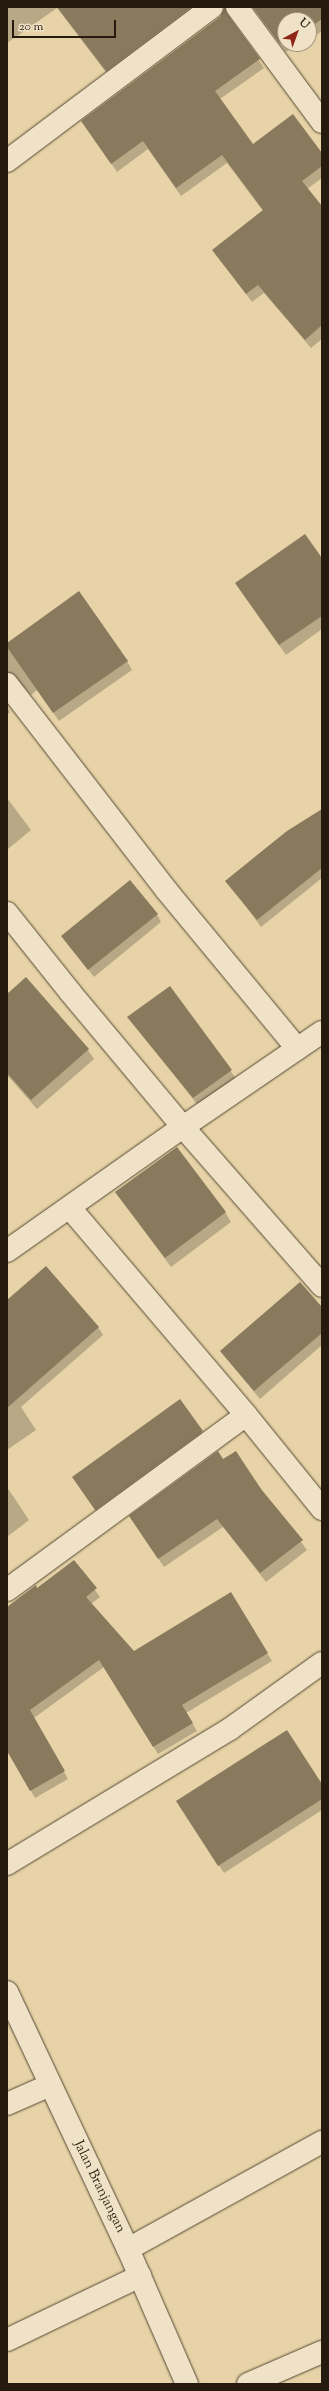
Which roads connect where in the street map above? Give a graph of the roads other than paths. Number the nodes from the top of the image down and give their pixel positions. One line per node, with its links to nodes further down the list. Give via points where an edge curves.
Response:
1 (212, 7): 4 (street)
2 (237, 7): 3 (street)
3 (322, 122)
4 (7, 161)
5 (7, 684): 8 (street, via 168,891)
6 (7, 913): 9 (street)
7 (322, 1032): 8 (street)
8 (297, 1048): 9 (street)
9 (183, 1127): 10 (street); 12 (street)
10 (70, 1208): 11 (street); 13 (street)
11 (7, 1251)
12 (322, 1286)
13 (246, 1415): 14 (street); 15 (street)
14 (322, 1509)
15 (7, 1590)
16 (322, 1663): 17 (street, via 230,1729)
17 (7, 1864)
18 (7, 1992): 19 (street, Jalan Branjangan)
19 (50, 2085): 20 (street); 22 (street, Jalan Branjangan)
20 (7, 2104)
21 (322, 2142): 22 (street)
22 (128, 2249): 23 (street, Jalan Branjangan)
23 (140, 2276): 24 (street); 26 (street, Jalan Branjangan)
24 (7, 2340)
25 (322, 2352): 27 (street)
26 (185, 2384)
27 (248, 2384)

